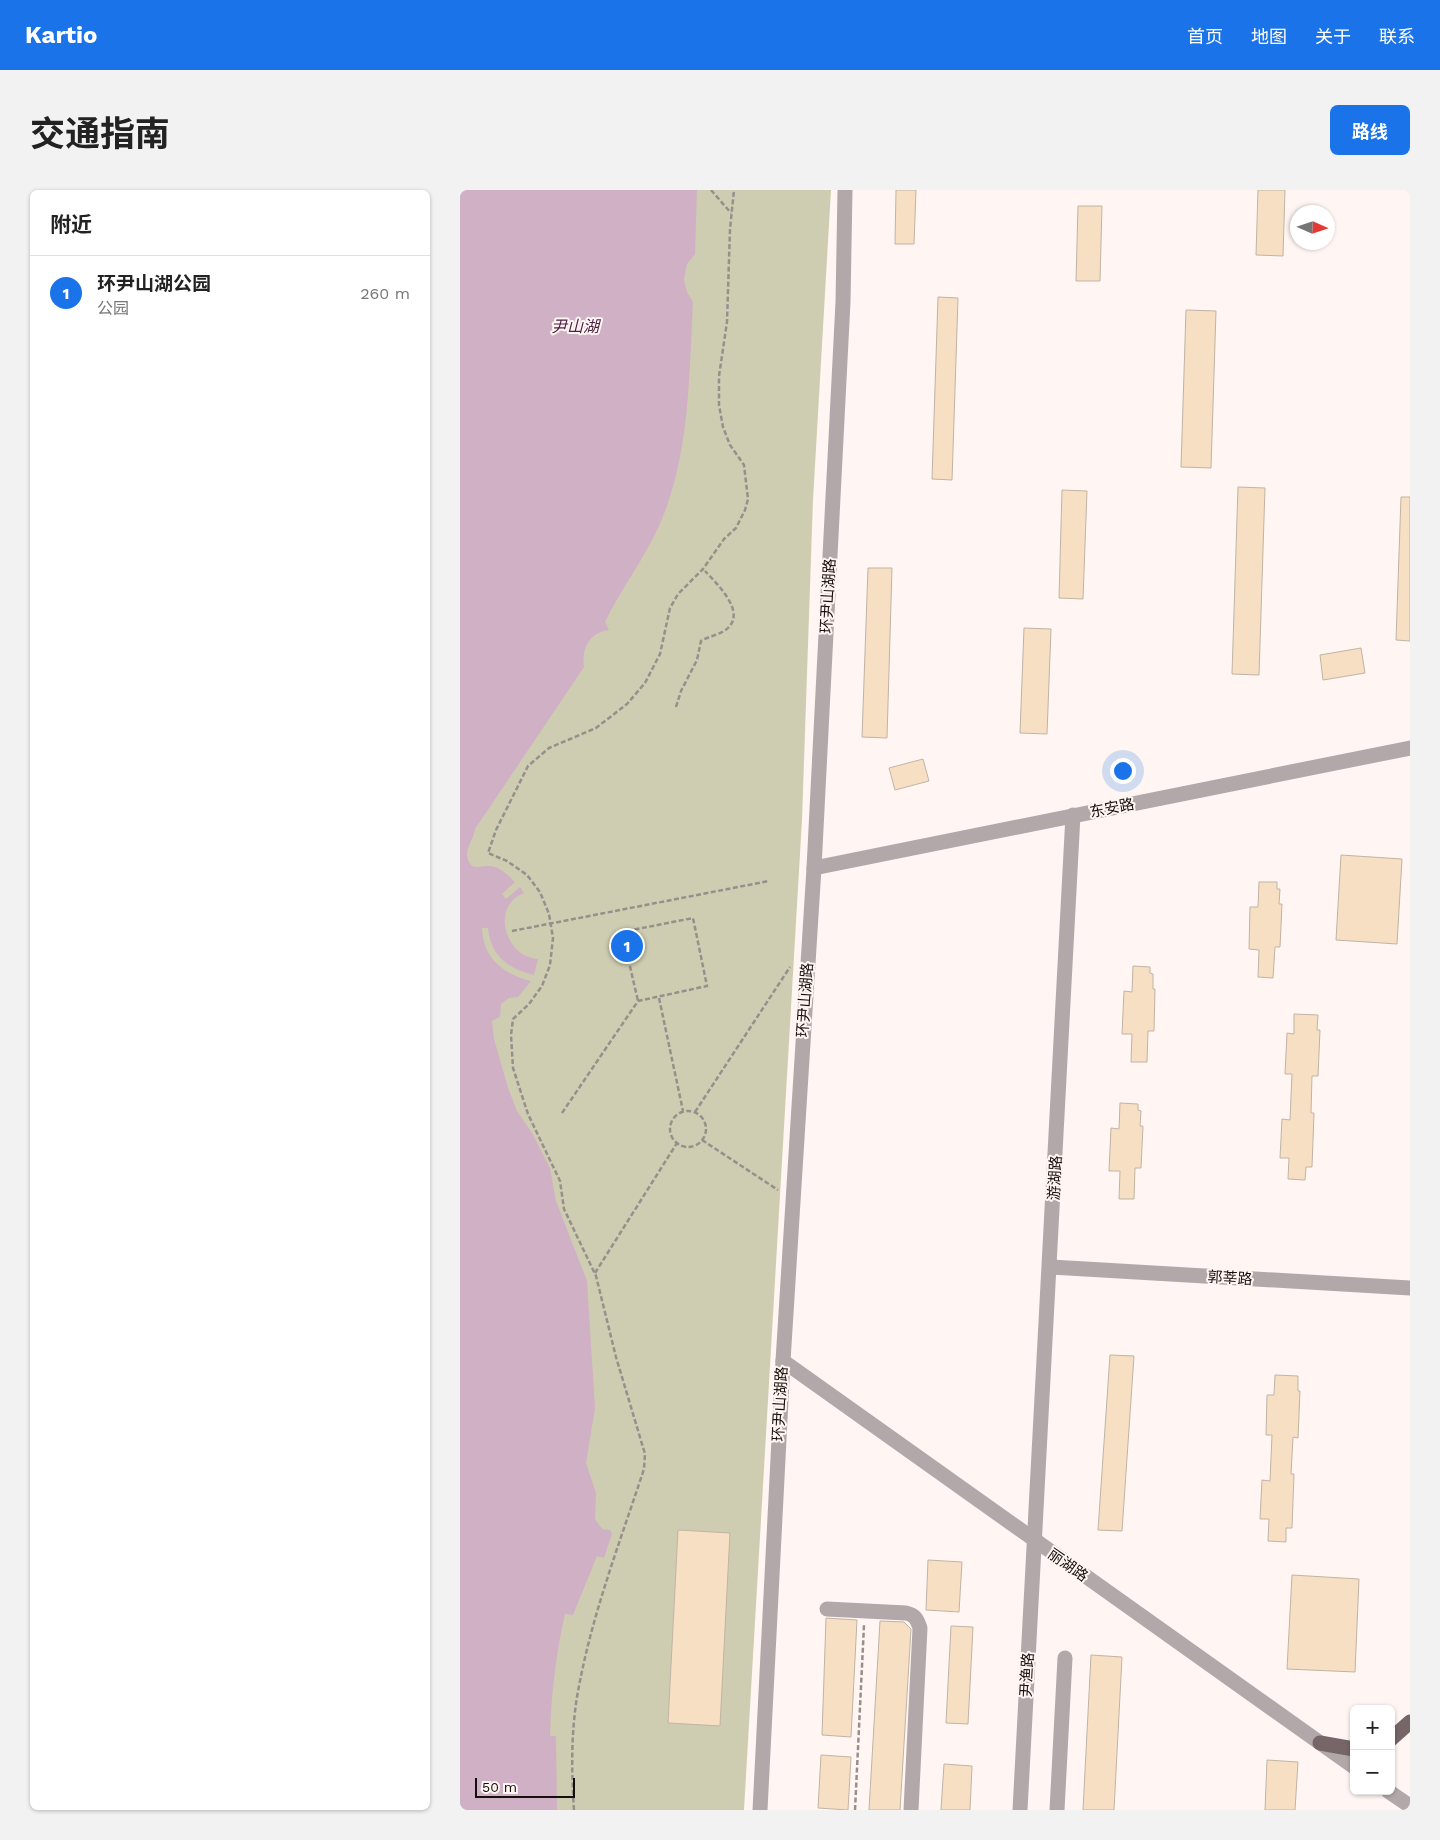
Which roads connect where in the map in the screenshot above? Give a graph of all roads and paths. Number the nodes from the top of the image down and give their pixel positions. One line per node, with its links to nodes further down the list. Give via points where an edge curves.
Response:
1 (711, 190): 4 (path)
2 (734, 190): 4 (path)
3 (845, 190): 9 (street, 环尹山湖路, via 843,302)
4 (731, 213): 11 (path, via 727,322 719,376 719,405 730,445 744,465 748,499 736,528 678,594 670,608 660,654 645,683 627,704 596,728 549,748 528,766 499,823 488,853 527,874 540,892)
5 (706, 571): 6 (path, via 730,600 732,623 728,629 701,641 697,660)
6 (676, 706)
7 (1410, 748): 8 (street, 东安路)
8 (1073, 816): 9 (street, 东安路); 22 (street, 游湖路)
9 (814, 868): 25 (street, 环尹山湖路)
10 (769, 881): 11 (path)
11 (550, 923): 12 (path); 23 (path, via 553,938 550,965 542,986 513,1019 510,1035 513,1068 528,1114 560,1182 564,1208)
12 (512, 931)
13 (790, 967): 17 (path)
14 (659, 998): 15 (path); 15 (path, via 707,986 693,918 622,932); 16 (path)
15 (638, 1001): 18 (path)
16 (683, 1111): 17 (path); 20 (path, via 676,1114 670,1127)
17 (695, 1112): 19 (path, via 705,1126)
18 (562, 1113)
19 (702, 1140): 20 (path, via 689,1147); 21 (path)
20 (677, 1143): 23 (path)
21 (778, 1190)
22 (1050, 1267): 24 (street, 郭莘路); 26 (street, 游湖路)
23 (595, 1273): 37 (path, via 645,1454 644,1469 596,1614 580,1682 573,1738)
24 (1410, 1288)
25 (783, 1361): 26 (street, 丽湖路); 38 (street, 环尹山湖路)
26 (1034, 1541): 32 (street, 丽湖路); 41 (street, 尹渔路)
27 (827, 1609): 28 (street)
28 (864, 1611): 39 (path); 40 (street, via 912,1614 920,1628)
29 (1065, 1658): 42 (street)
30 (1410, 1722): 31 (main road)
31 (1395, 1735)
32 (1320, 1743): 33 (main road); 34 (street, 丽湖路)
33 (1350, 1748)
34 (1350, 1764)
35 (1394, 1795): 36 (street)
36 (1410, 1806)
37 (574, 1810)
38 (760, 1810)
39 (855, 1810)
40 (911, 1810)
41 (1020, 1810)
42 (1057, 1810)

